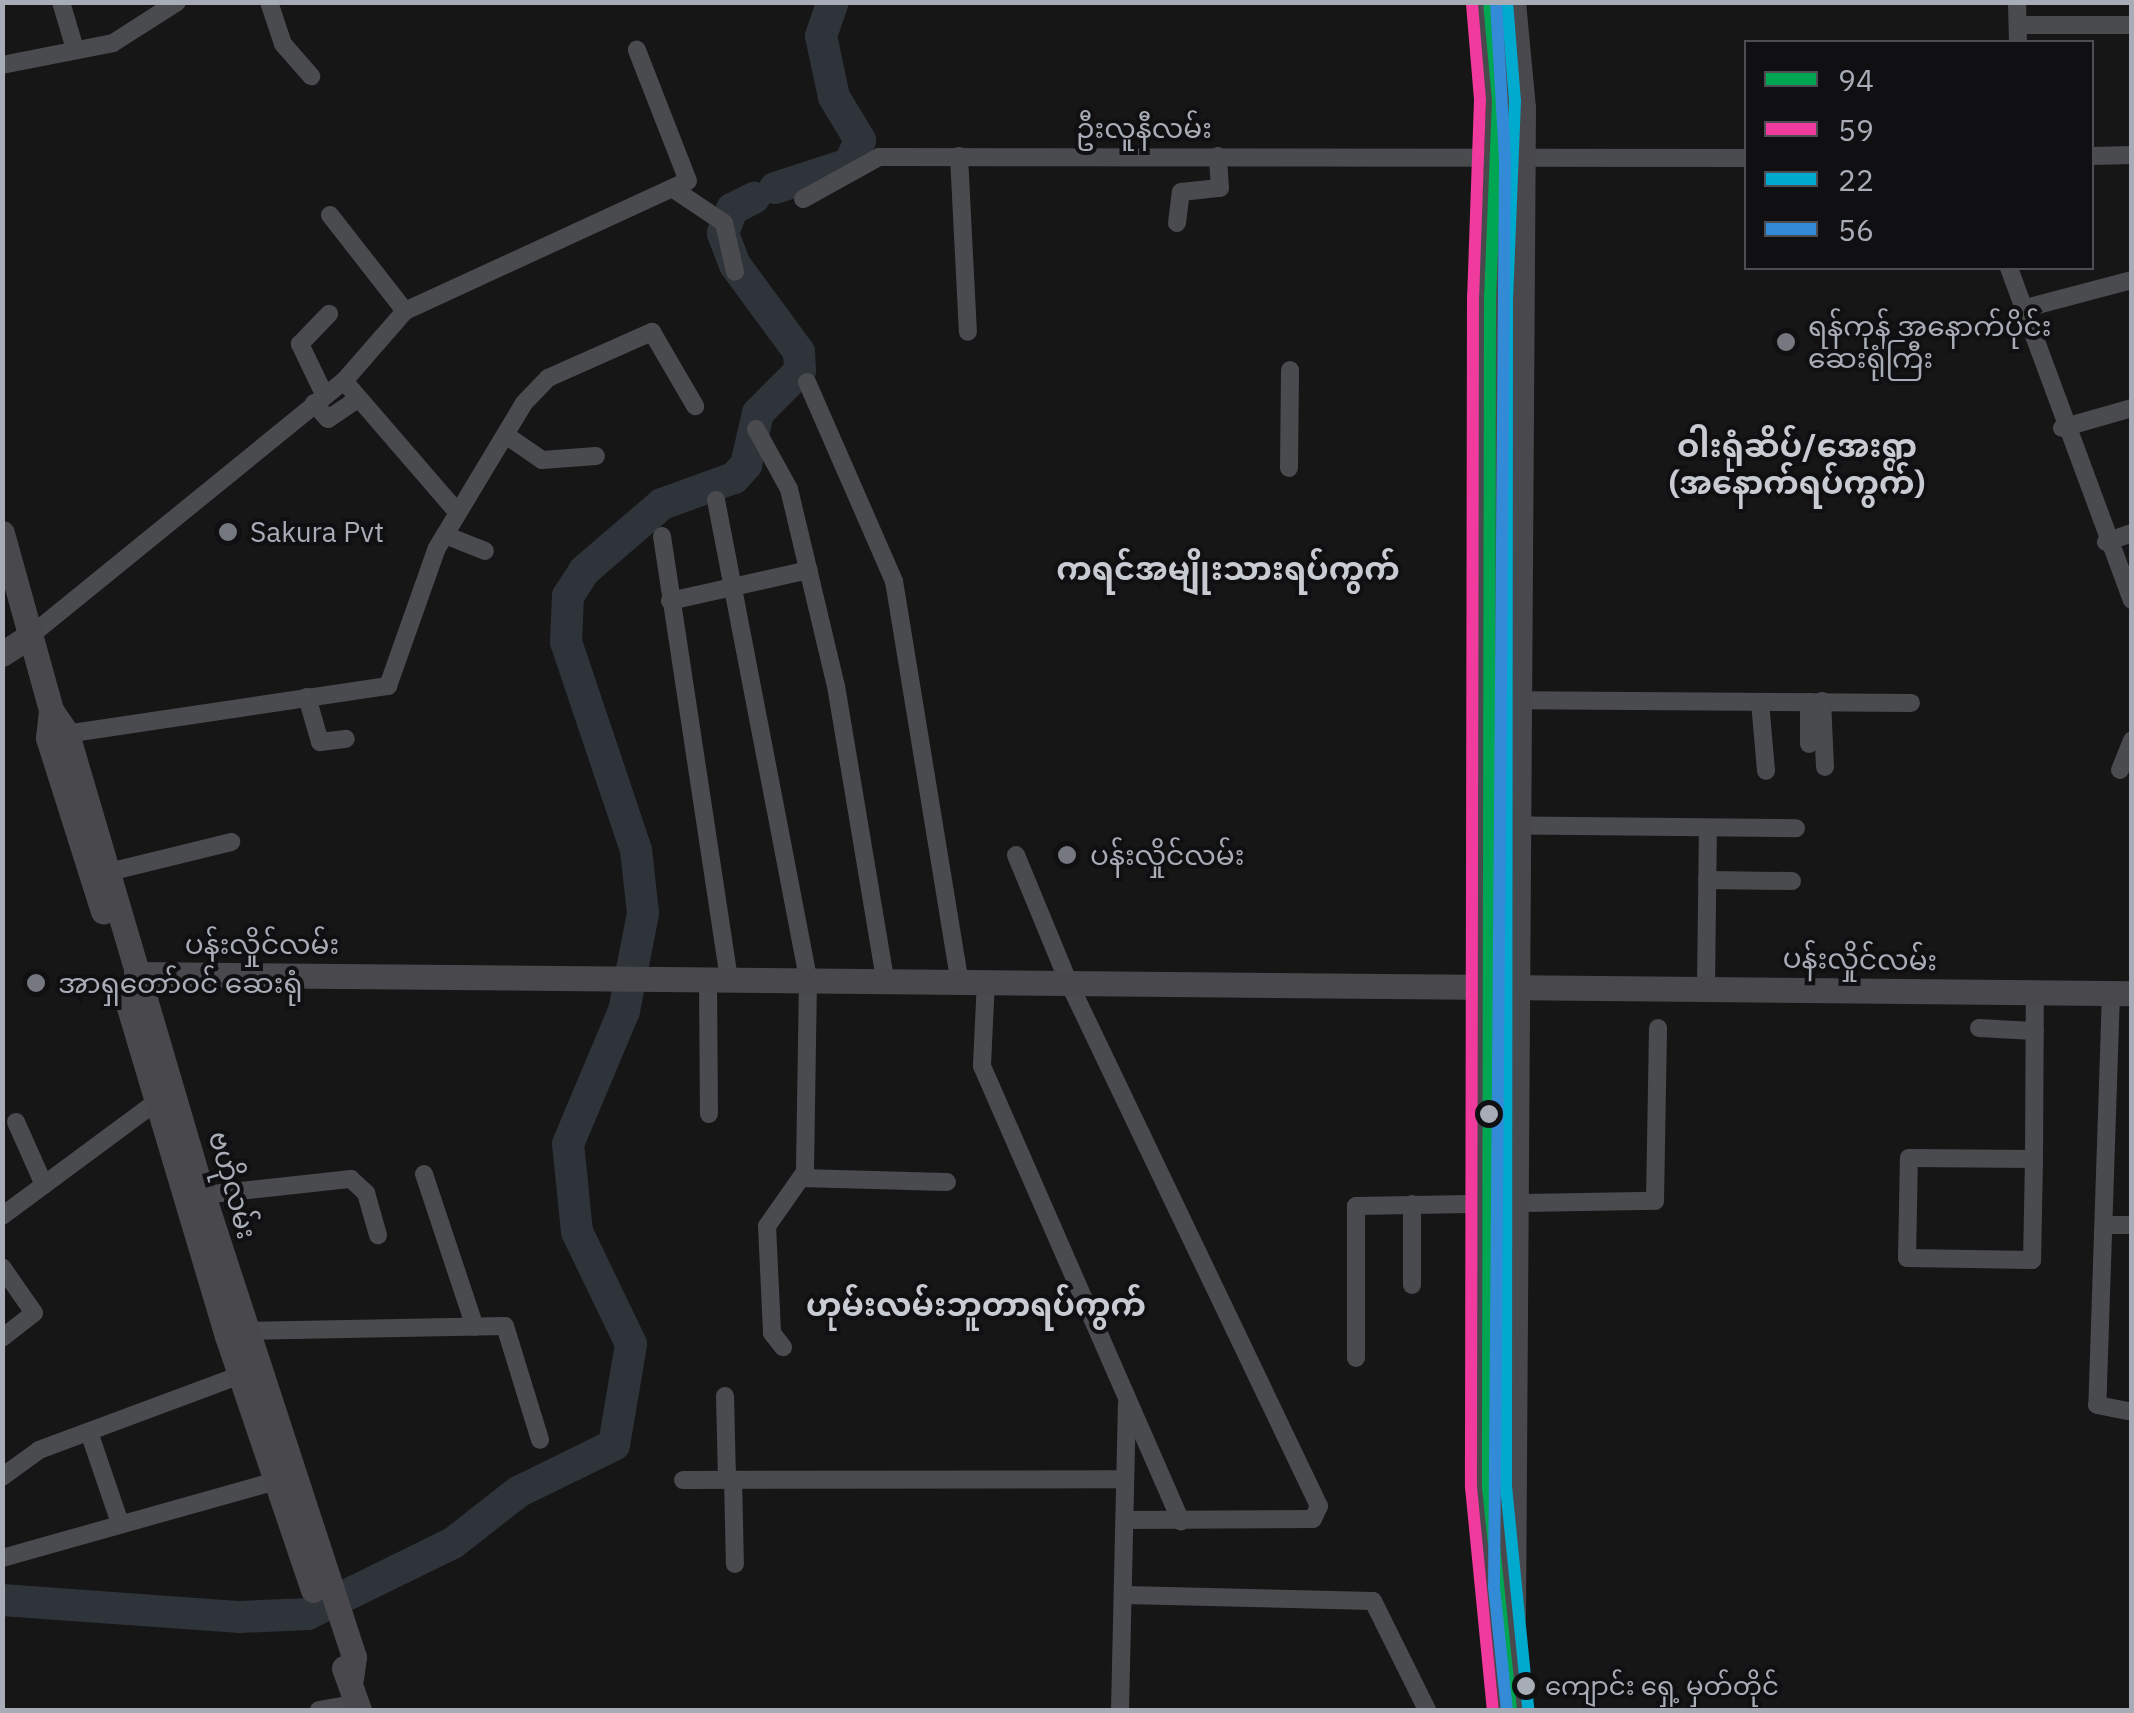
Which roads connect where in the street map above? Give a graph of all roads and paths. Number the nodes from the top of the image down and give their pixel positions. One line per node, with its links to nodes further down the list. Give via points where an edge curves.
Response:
1 (61, 2): 9 (street)
2 (177, 2): 9 (street, via 112,44)
3 (269, 2): 12 (street, via 283,44)
4 (1489, 2): 19 (main road)
5 (1513, 2): 18 (main road)
6 (2017, 2): 8 (street)
7 (2132, 25): 8 (street)
8 (2018, 34)
9 (75, 50): 11 (street)
10 (638, 50): 20 (street, via 688,173)
11 (2, 65)
12 (311, 76)
13 (2132, 155): 16 (street)
14 (959, 156): 15 (street, ဦးလူနီလမ်း); 21 (street, ဦးလူနီလမ်း, via 878,157); 30 (street)
15 (1218, 156): 19 (street, ဦးလူနီလမ်း); 23 (street, via 1220,188 1181,192)
16 (2094, 156)
17 (1744, 158): 18 (street, ဦးလူနီလမ်း)
18 (1523, 160): 19 (street, ဦးလူနီလမ်း); 38 (main road)
19 (1496, 161): 39 (main road)
20 (672, 188): 25 (street, via 724,224); 28 (street)
21 (803, 199)
22 (330, 215): 28 (street)
23 (1177, 224)
24 (2010, 270): 27 (street)
25 (735, 272)
26 (2132, 280): 27 (street)
27 (2022, 309): 40 (street)
28 (405, 311): 32 (street)
29 (330, 314): 35 (street, via 300,344)
30 (968, 332)
31 (1290, 370): 44 (street)
32 (344, 381): 34 (street); 35 (street)
33 (807, 382): 87 (street, via 894,581)
34 (358, 399): 35 (street, via 328,419); 46 (street)
35 (320, 400): 59 (street)
36 (695, 406): 42 (street, via 657,334 646,333 548,378)
37 (2132, 408): 40 (street)
38 (1519, 422): 39 (main road); 48 (main road)
39 (1492, 423): 51 (main road)
40 (2062, 428): 53 (street)
41 (756, 429): 55 (street, via 789,489)
42 (508, 436): 43 (street, via 542,460); 46 (street)
43 (596, 456)
44 (1289, 468)
45 (716, 500): 56 (street)
46 (458, 513): 50 (street)
47 (2, 532): 59 (main road, ဗဟိုလမ်း)
48 (1519, 533): 51 (main road); 63 (main road)
49 (2132, 533): 53 (street)
50 (445, 534): 54 (street); 61 (street, via 388,686)
51 (1491, 534): 62 (main road)
52 (662, 536): 58 (street)
53 (2106, 542): 57 (street)
54 (485, 551)
55 (808, 570): 56 (street); 86 (street, via 836,686)
56 (737, 589): 58 (street); 85 (street)
57 (2132, 600)
58 (670, 601): 84 (street)
59 (30, 636): 60 (main road); 67 (main road, ဗဟိုလမ်း)
60 (2, 654)
61 (307, 698): 67 (street); 68 (street, via 320,742)
62 (1491, 700): 63 (street); 74 (main road)
63 (1519, 700): 64 (street); 75 (main road)
64 (1760, 702): 65 (street); 73 (street)
65 (1816, 702): 66 (street); 70 (street); 71 (street)
66 (1912, 703)
67 (58, 736): 80 (main road, ဗဟိုလမ်း); 98 (main road, ဗဟိုလမ်း)
68 (346, 739)
69 (2132, 740): 72 (street)
70 (1809, 744)
71 (1825, 768)
72 (2120, 770)
73 (1766, 771)
74 (1487, 825): 75 (street); 90 (main road)
75 (1518, 826): 76 (street); 91 (main road)
76 (1708, 828): 77 (street); 81 (street)
77 (1796, 828)
78 (231, 842): 80 (street)
79 (1016, 855): 89 (street)
80 (110, 872): 83 (main road, ဗဟိုလမ်း)
81 (1707, 880): 82 (street); 92 (street)
82 (1792, 882)
83 (136, 974): 84 (main road, ပန်းလှိုင်လမ်း); 106 (main road, ဗဟိုလမ်း)
84 (719, 978): 85 (main road, ပန်းလှိုင်လမ်း); 99 (street)
85 (808, 979): 86 (main road, ပန်းလှိုင်လမ်း); 103 (street)
86 (885, 979): 87 (main road, ပန်းလှိုင်လမ်း)
87 (959, 980): 88 (main road, ပန်းလှိုင်လမ်း)
88 (986, 980): 89 (main road, ပန်းလှိုင်လမ်း); 125 (street, via 982,1066)
89 (1076, 981): 90 (main road, ပန်းလှိုင်လမ်း); 137 (street, via 1319,1506 1313,1518)
90 (1486, 984): 91 (main road, ပန်းလှိုင်လမ်း); 107 (main road)
91 (1516, 984): 92 (main road, ပန်းလှိုင်လမ်း); 108 (main road)
92 (1706, 986): 93 (main road, ပန်းလှိုင်လမ်း)
93 (2035, 992): 94 (main road, ပန်းလှိုင်လမ်း); 97 (street)
94 (2121, 993): 111 (street)
95 (1658, 1028): 108 (street, via 1655,1200)
96 (1978, 1028): 97 (street)
97 (2035, 1031): 101 (street)
98 (156, 1102): 105 (street); 123 (main road, ဗဟိုလမ်း)
99 (709, 1114)
100 (16, 1122): 105 (street)
101 (2034, 1158): 101 (street, via 1909,1158 1907,1258 2032,1260)
102 (424, 1174): 116 (street)
103 (801, 1178): 104 (street); 119 (street, via 767,1226 772,1333)
104 (947, 1182)
105 (44, 1185): 110 (street)
106 (203, 1195): 113 (street, via 351,1179 366,1193); 117 (main road, ဗဟိုလမ်း)
107 (1486, 1200): 108 (street); 109 (street); 121 (main road)
108 (1514, 1201): 122 (main road)
109 (1412, 1204): 115 (street); 120 (street, via 1356,1206)
110 (2, 1216)
111 (2104, 1225): 112 (street); 126 (street, via 2098,1410)
112 (2132, 1226)
113 (378, 1235)
114 (2, 1267): 118 (street, via 34,1313)
115 (1412, 1285)
116 (475, 1327): 117 (street); 128 (street, via 505,1326)
117 (246, 1331): 123 (main road, ဗဟိုလမ်း)
118 (2, 1338)
119 (784, 1346)
120 (1356, 1358)
121 (1486, 1367): 122 (main road); 129 (main road)
122 (1514, 1368): 129 (main road)
123 (250, 1371): 127 (street); 134 (main road, ဗဟိုလမ်း); 140 (main road, ဗဟိုလမ်း)
124 (725, 1396): 131 (street)
125 (1127, 1398): 132 (street); 137 (street)
126 (2132, 1412)
127 (89, 1432): 130 (street, via 38,1450); 135 (street)
128 (540, 1440)
129 (1500, 1461): 146 (main road); 147 (main road)
130 (2, 1477)
131 (730, 1479): 132 (street); 133 (street); 139 (street)
132 (1125, 1479): 136 (street)
133 (683, 1480)
134 (274, 1482): 135 (street); 140 (main road, ဗဟိုလမ်း)
135 (119, 1520): 138 (street)
136 (1126, 1520): 137 (street); 141 (street)
137 (1181, 1520)
138 (2, 1558)
139 (735, 1564)
140 (321, 1588): 142 (main road, ဗဟိုလမ်း)
141 (1125, 1595): 144 (street); 145 (street, via 1375,1602)
142 (356, 1698): 143 (street)
143 (320, 1710)
144 (1120, 1710)
145 (1427, 1710)
146 (1511, 1710)
147 (1525, 1710)

